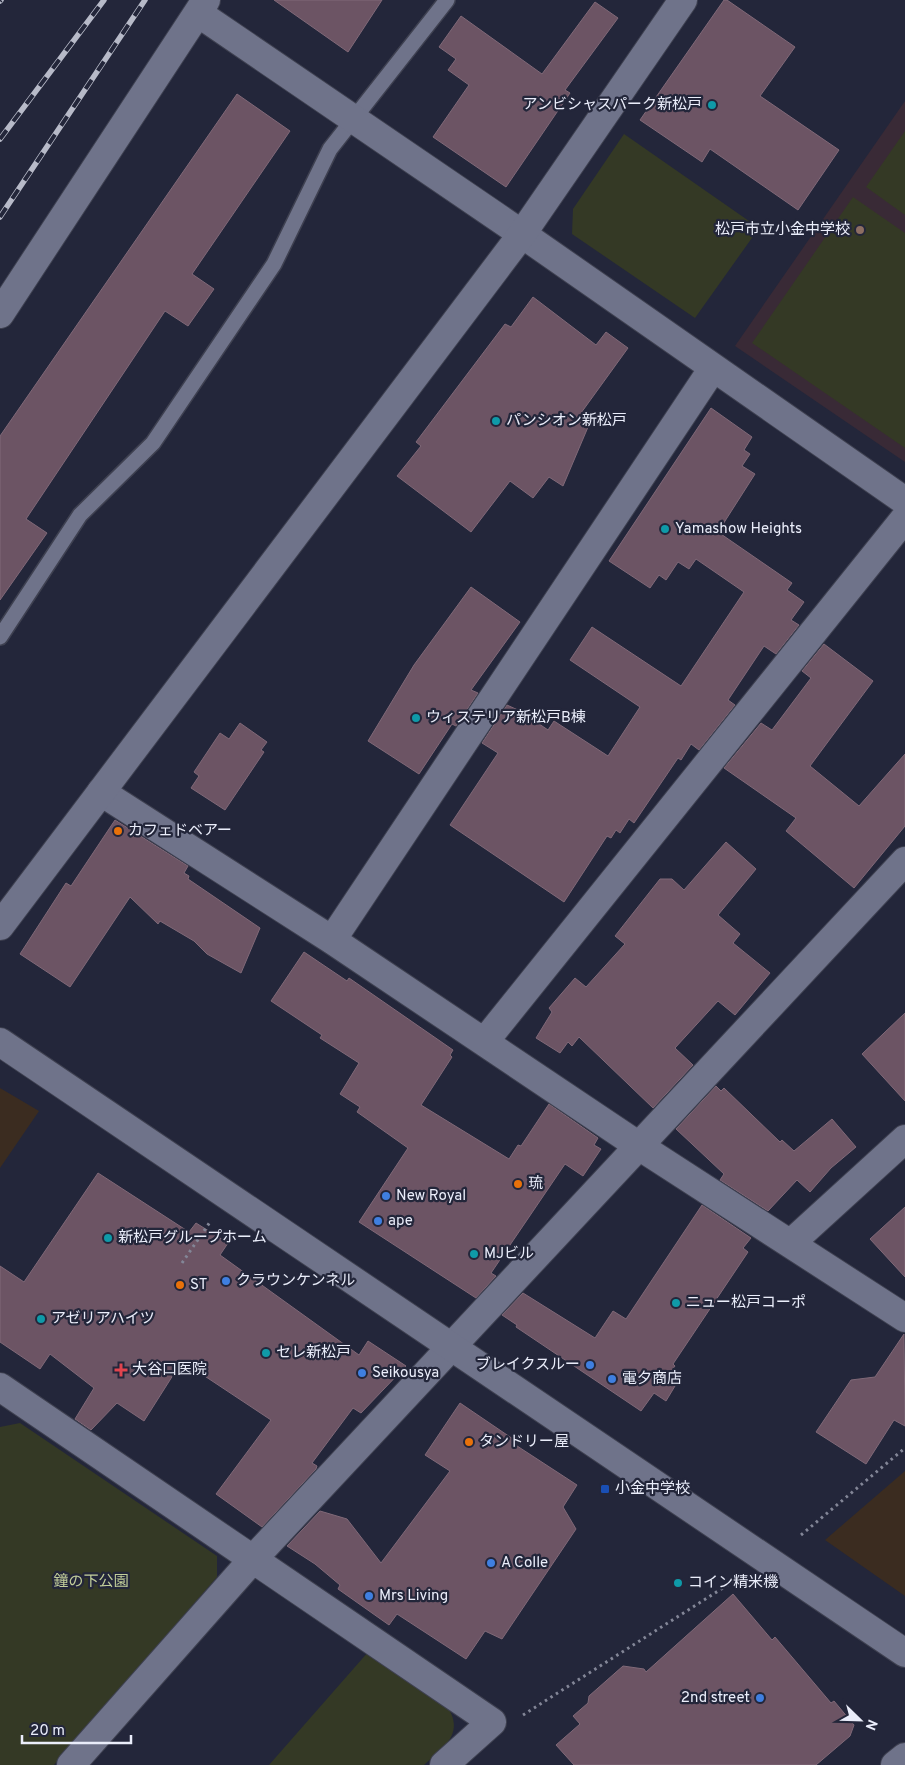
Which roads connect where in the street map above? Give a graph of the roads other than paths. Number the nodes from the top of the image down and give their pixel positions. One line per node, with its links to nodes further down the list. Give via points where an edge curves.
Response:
1 (447, 0): 4 (lane)
2 (683, 0): 5 (street)
3 (202, 6): 4 (street); 6 (street)
4 (352, 118): 5 (street); 10 (lane, via 330,149 274,264 153,443 80,515)
5 (522, 234): 7 (street); 11 (street)
6 (0, 314)
7 (713, 368): 8 (street); 14 (street)
8 (905, 501)
9 (905, 518): 16 (street)
10 (0, 637)
11 (101, 792): 13 (street); 14 (street)
12 (905, 861): 18 (street)
13 (0, 926)
14 (332, 940): 16 (street)
15 (0, 1042): 21 (street)
16 (485, 1042): 18 (street)
17 (905, 1139): 19 (street)
18 (639, 1146): 19 (street); 21 (street)
19 (791, 1243): 20 (street)
20 (905, 1318)
21 (452, 1346): 23 (street); 24 (street)
22 (0, 1388): 23 (street)
23 (254, 1558): 26 (street); 27 (street, via 492,1722)
24 (905, 1654)
25 (905, 1757): 28 (street)
26 (71, 1765)
27 (444, 1765)
28 (895, 1765)

